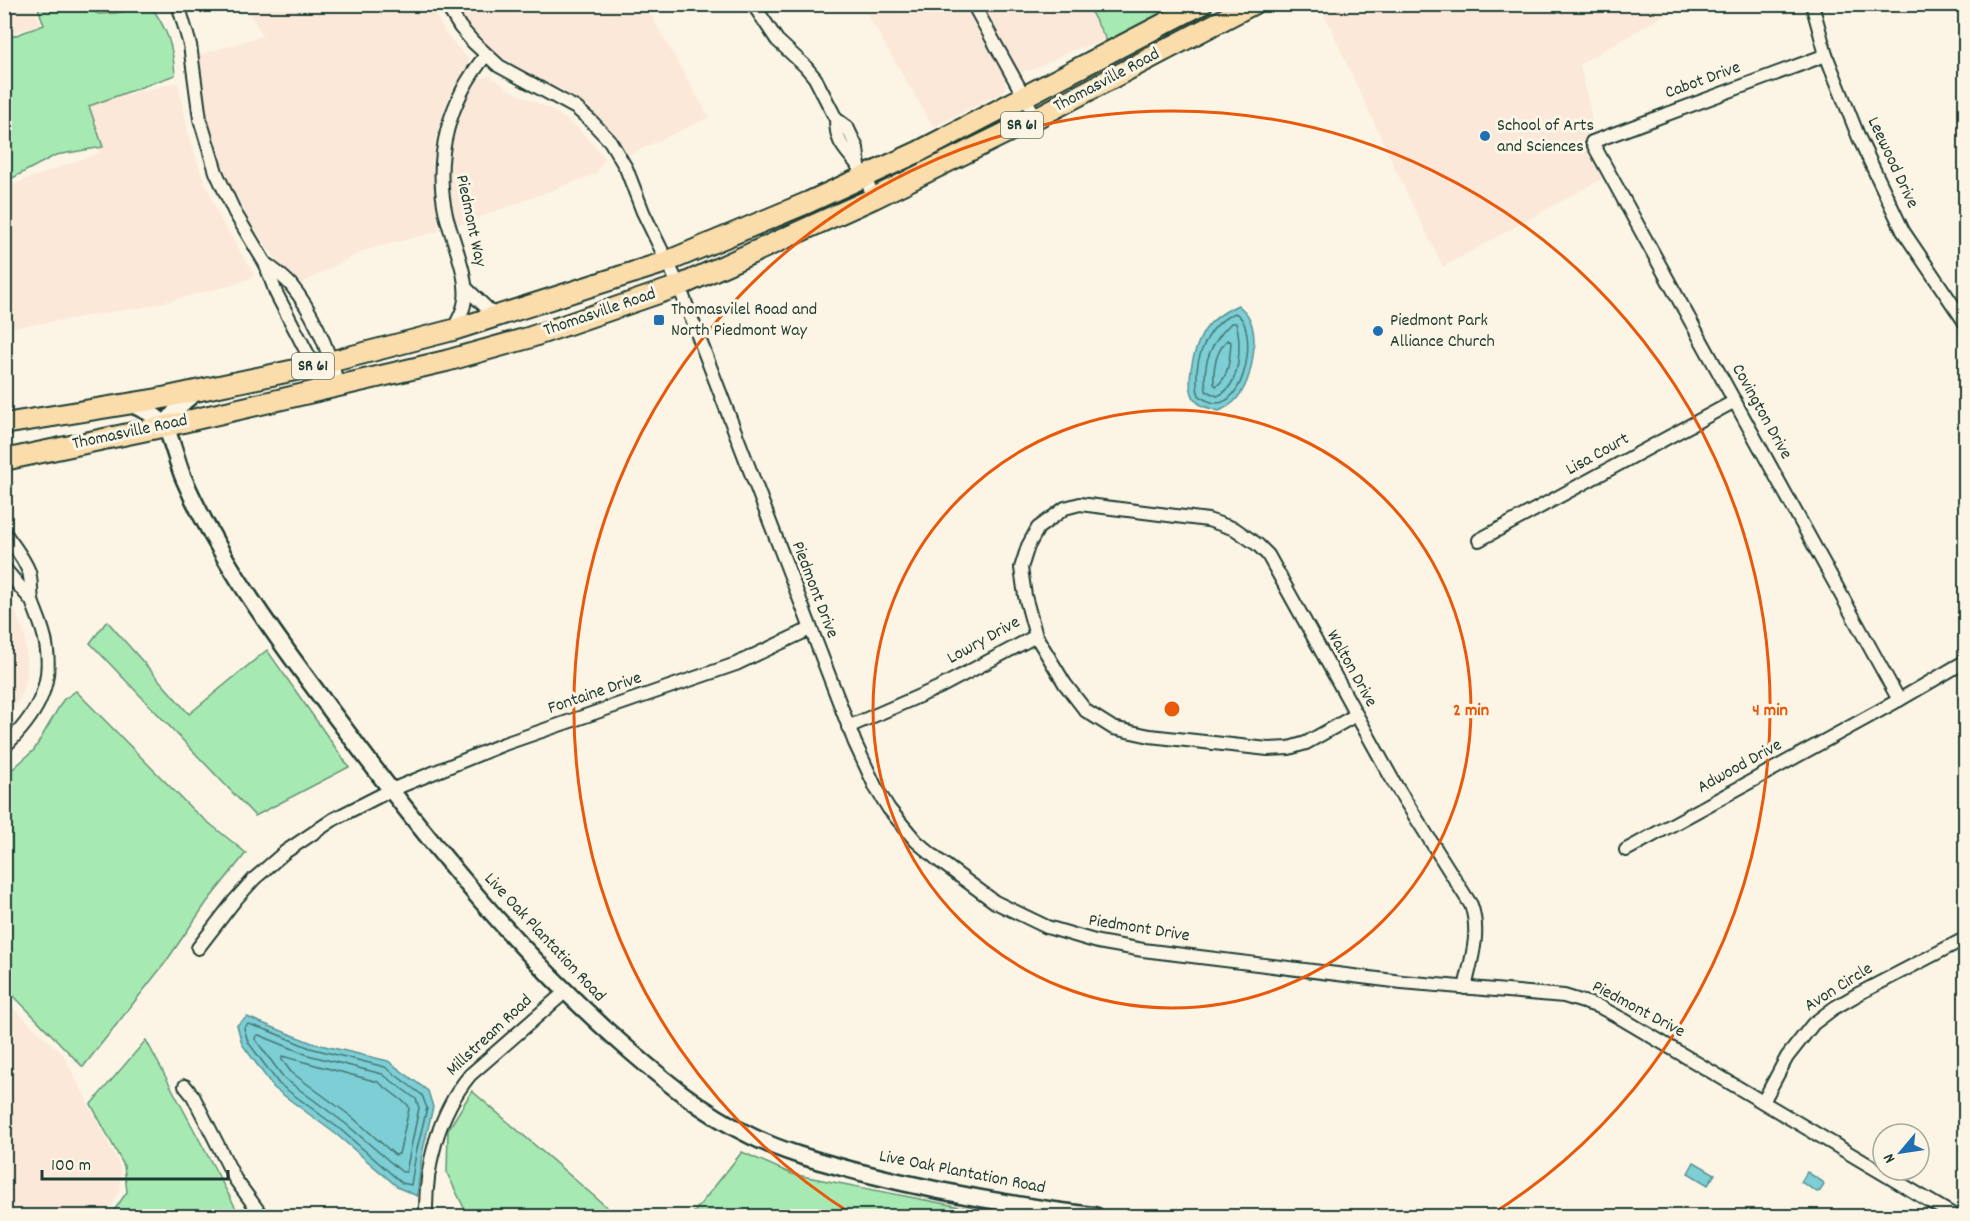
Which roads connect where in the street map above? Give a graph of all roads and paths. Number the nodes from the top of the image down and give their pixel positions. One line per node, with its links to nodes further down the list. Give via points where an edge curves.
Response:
1 (178, 4): 18 (street, via 190,45 200,119 213,164)
2 (446, 4): 9 (street, Piedmont Drive, via 460,27)
3 (753, 4): 15 (street, via 777,40 815,78 836,119 847,127)
4 (973, 4): 12 (street)
5 (1202, 4): 8 (main road, Thomasville Road / SR 61)
6 (1253, 4): 11 (main road, Thomasville Road / SR 61)
7 (1812, 4): 10 (street, Leewood Drive)
8 (1129, 42): 11 (main road); 12 (main road, Thomasville Road / SR 61)
9 (486, 55): 17 (street, Piedmont Drive, via 513,75 576,108 608,138 626,168); 20 (street, Piedmont Way, via 451,113 442,154 443,199)
10 (1826, 55): 14 (street, Cabot Drive); 22 (street, Leewood Drive, via 1859,138 1903,231)
11 (1141, 63): 13 (main road, Thomasville Road / SR 61)
12 (1024, 96): 13 (street); 15 (main road, Thomasville Road / SR 61, via 918,152)
13 (1036, 118): 16 (main road, Thomasville Road / SR 61)
14 (1592, 141): 28 (street, Covington Drive)
15 (862, 172): 16 (street); 17 (main road, Thomasville Road / SR 61, via 809,202)
16 (874, 198): 19 (main road, Thomasville Road / SR 61)
17 (666, 262): 19 (street, Piedmont Drive); 21 (main road, Thomasville Road / SR 61)
18 (265, 263): 25 (street, via 276,293); 25 (street, via 290,284 308,310)
19 (679, 286): 24 (main road, Thomasville Road / SR 61); 38 (street, Piedmont Drive)
20 (466, 288): 21 (street); 23 (street, Piedmont Way, via 464,305)
21 (496, 317): 23 (main road, Thomasville Road / SR 61); 24 (main road)
22 (1965, 324)
23 (453, 330): 25 (main road, Thomasville Road / SR 61)
24 (504, 345): 26 (main road, Thomasville Road / SR 61)
25 (323, 363): 26 (street); 26 (street); 27 (main road, Thomasville Road / SR 61)
26 (330, 388): 31 (main road, Thomasville Road / SR 61)
27 (198, 390): 29 (main road, Thomasville Road / SR 61); 31 (street, via 180,404)
28 (1735, 400): 35 (street, Lisa Court); 41 (street, Covington Drive)
29 (129, 404): 30 (main road, Thomasville Road / SR 61); 31 (street, via 152,414)
30 (4, 424)
31 (166, 426): 32 (main road, Thomasville Road / SR 61); 45 (street, Live Oak Plantation Road, via 196,507 234,572)
32 (4, 460)
33 (1070, 507): 39 (street, Lowry Drive, via 1038,528 1021,568); 42 (street, Walton Drive, via 1080,504 1208,520 1234,529 1258,545 1268,555)
34 (4, 532): 37 (street, via 29,573)
35 (1479, 540)
36 (4, 568): 37 (street)
37 (32, 601): 44 (street, via 46,644 45,684 39,705 26,726)
38 (810, 629): 43 (street, Piedmont Drive); 45 (street, Fontaine Drive, via 736,664 504,744)
39 (1036, 636): 42 (street, via 1086,711 1113,728 1150,736 1290,748); 43 (street, Lowry Drive, via 939,687)
40 (1965, 661): 41 (street, Adwood Drive)
41 (1899, 700): 46 (street, Adwood Drive)
42 (1356, 715): 49 (street, Walton Drive, via 1471,905 1476,935)
43 (848, 727): 49 (street, Piedmont Drive, via 876,788 916,841 995,902 1047,927 1143,950)
44 (4, 747)
45 (391, 790): 48 (street, Fontaine Drive, via 334,819 273,862 235,900); 50 (street, Live Oak Plantation Road, via 487,908)
46 (1626, 850)
47 (1965, 938): 52 (street, Avon Circle, via 1860,993 1813,1024 1787,1057)
48 (198, 948)
49 (1464, 988): 52 (street, Piedmont Drive, via 1545,993 1589,1003)
50 (565, 992): 54 (street, Millstream Road, via 458,1089 433,1152); 55 (street, Live Oak Plantation Road, via 690,1100 753,1137 808,1158 885,1179)
51 (185, 1086): 53 (street, via 235,1179)
52 (1763, 1102): 56 (street, Piedmont Drive)
53 (262, 1216)
54 (426, 1216)
55 (1096, 1216)
56 (1955, 1216)

